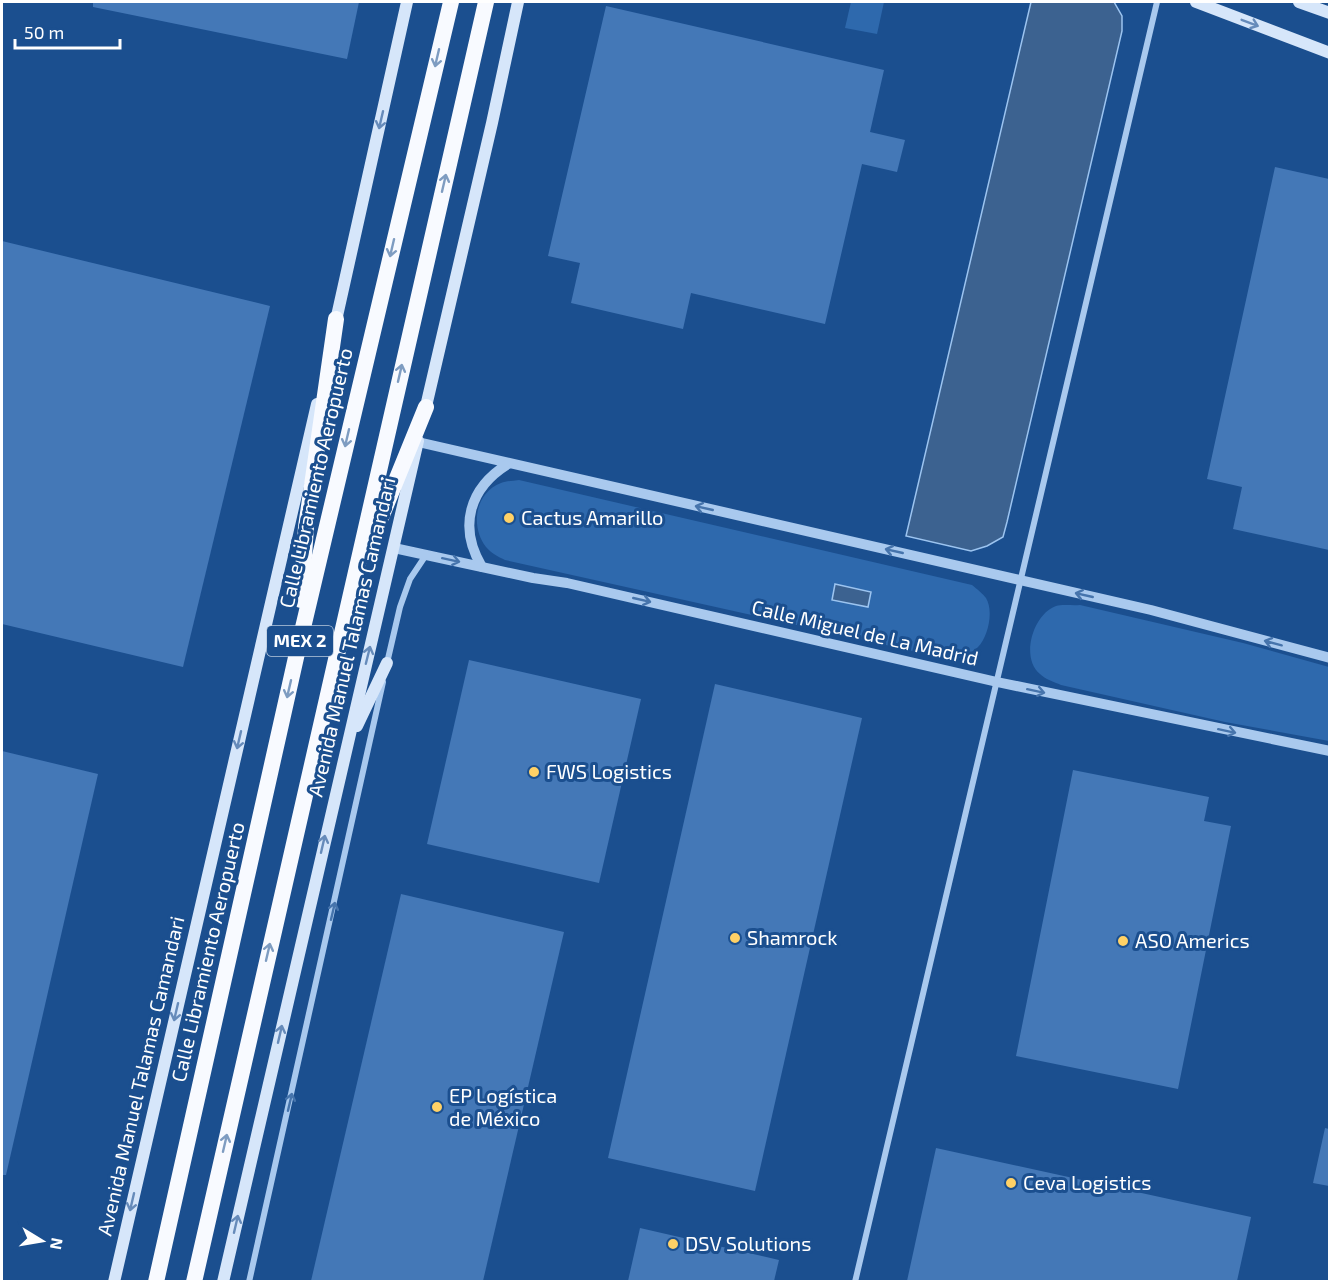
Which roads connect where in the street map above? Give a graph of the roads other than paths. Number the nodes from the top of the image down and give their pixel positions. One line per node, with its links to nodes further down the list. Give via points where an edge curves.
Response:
1 (407, 2): 10 (main road, Avenida Manuel Talamas Camandari, one-way to 10)
2 (451, 2): 19 (highway, Calle Libramiento Aeropuerto / MEX 2, one-way to 19)
3 (486, 2): 18 (highway, MEX 2, one-way to 3)
4 (518, 2): 11 (main road, Avenida Manuel Talamas Camandari)
5 (1157, 2): 17 (street)
6 (1196, 2): 9 (main road, one-way to 9)
7 (1299, 2): 8 (main road)
8 (1329, 13)
9 (1329, 53)
10 (336, 319): 19 (highway, via 306,527); 25 (main road, Avenida Manuel Talamas Camandari, one-way to 25)
11 (426, 407): 12 (main road, Avenida Manuel Talamas Camandari); 18 (highway)
12 (418, 442): 13 (street); 14 (main road, Avenida Manuel Talamas Camandari)
13 (508, 464): 16 (street, via 484,483 471,511 470,540); 17 (street, one-way to 13)
14 (394, 548): 15 (street, Calle Miguel de La Madrid); 24 (main road, Avenida Manuel Talamas Camandari, one-way to 14)
15 (426, 555): 16 (street, Calle Miguel de La Madrid, one-way to 16); 21 (street, via 410,579 399,607)
16 (482, 567): 22 (street, Calle Miguel de La Madrid, one-way to 22)
17 (1021, 580): 20 (street, one-way to 17); 22 (street)
18 (349, 596): 27 (highway, MEX 2, one-way to 18)
19 (297, 653): 26 (highway, Calle Libramiento Aeropuerto / MEX 2, one-way to 26)
20 (1329, 658)
21 (387, 663): 24 (main road); 29 (street, one-way to 21)
22 (997, 682): 23 (street, Calle Miguel de La Madrid, one-way to 23); 30 (street)
23 (1329, 751)
24 (343, 760): 28 (main road, Avenida Manuel Talamas Camandari, one-way to 24)
25 (114, 1281)
26 (156, 1281)
27 (194, 1281)
28 (223, 1281)
29 (249, 1281)
30 (855, 1281)

